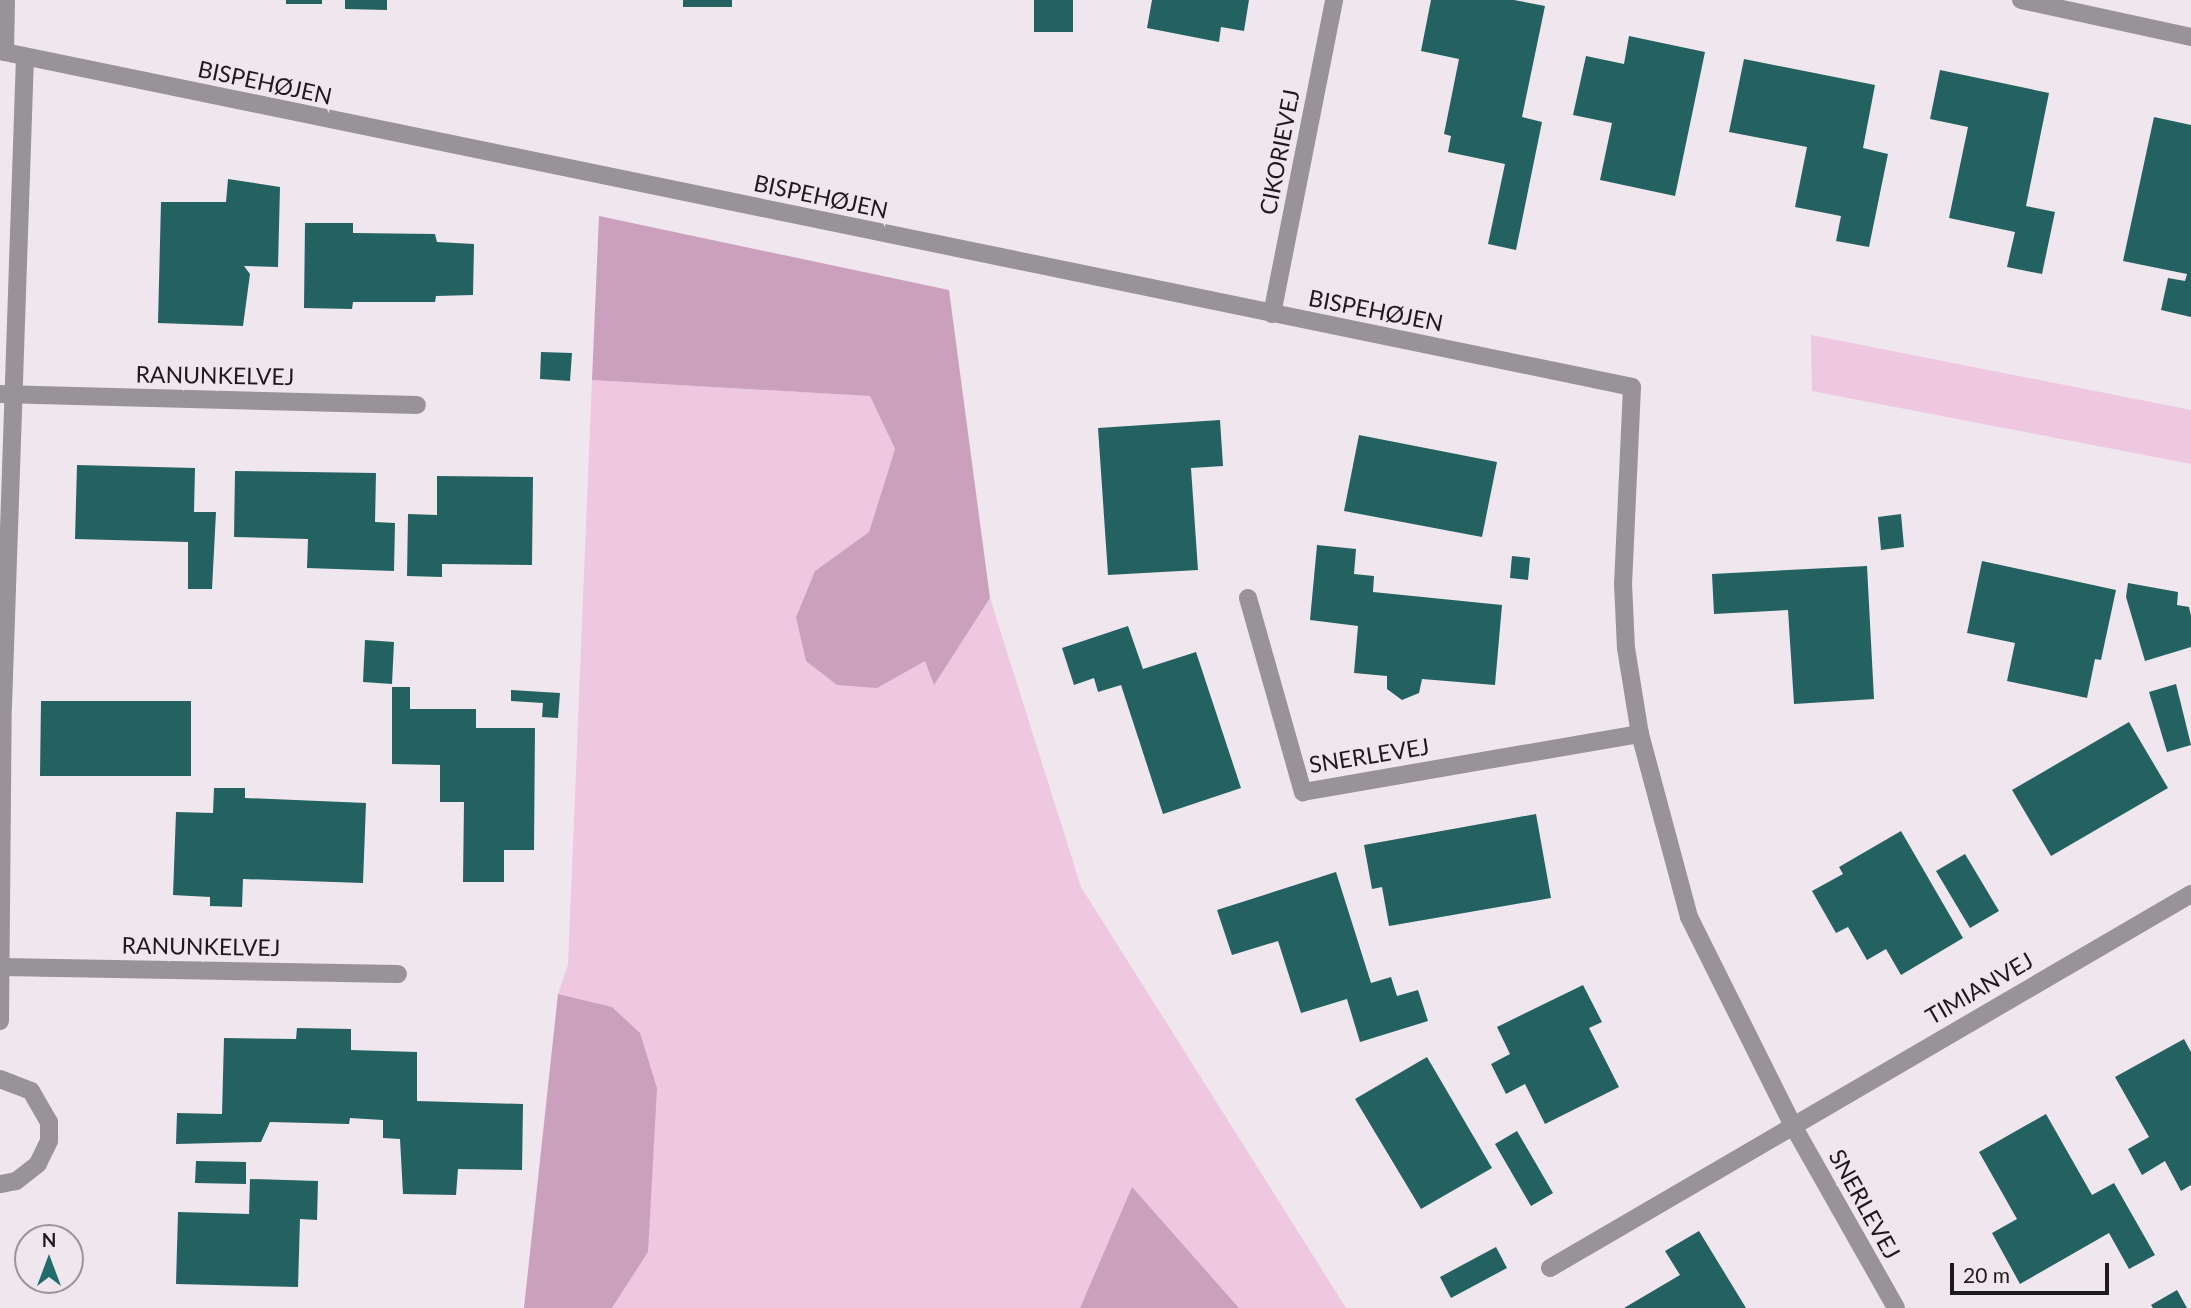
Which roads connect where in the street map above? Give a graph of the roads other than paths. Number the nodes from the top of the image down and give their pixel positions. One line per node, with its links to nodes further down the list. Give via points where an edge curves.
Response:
1 (6, 0): 5 (street)
2 (1334, 0): 7 (street, CIKORIEVEJ)
3 (2021, 0): 4 (street)
4 (2191, 37)
5 (3, 52): 6 (street, BISPEHØJEN)
6 (24, 57): 7 (street, BISPEHØJEN); 9 (street)
7 (1272, 314): 8 (street, BISPEHØJEN)
8 (1632, 387): 12 (street, SNERLEVEJ, via 1623,583 1626,648)
9 (6, 394): 10 (street, RANUNKELVEJ); 14 (street)
10 (416, 405)
11 (1248, 598): 12 (street, SNERLEVEJ, via 1303,792)
12 (1640, 734): 18 (street, SNERLEVEJ, via 1689,917)
13 (2191, 894): 18 (street, TIMIANVEJ)
14 (2, 967): 15 (street, RANUNKELVEJ); 16 (street)
15 (398, 974)
16 (0, 1021)
17 (0, 1079): 19 (street, via 31,1091 49,1122 49,1141 38,1164 16,1181)
18 (1792, 1124): 20 (street); 21 (street, SNERLEVEJ)
19 (0, 1184)
20 (1550, 1268)
21 (1896, 1308)

